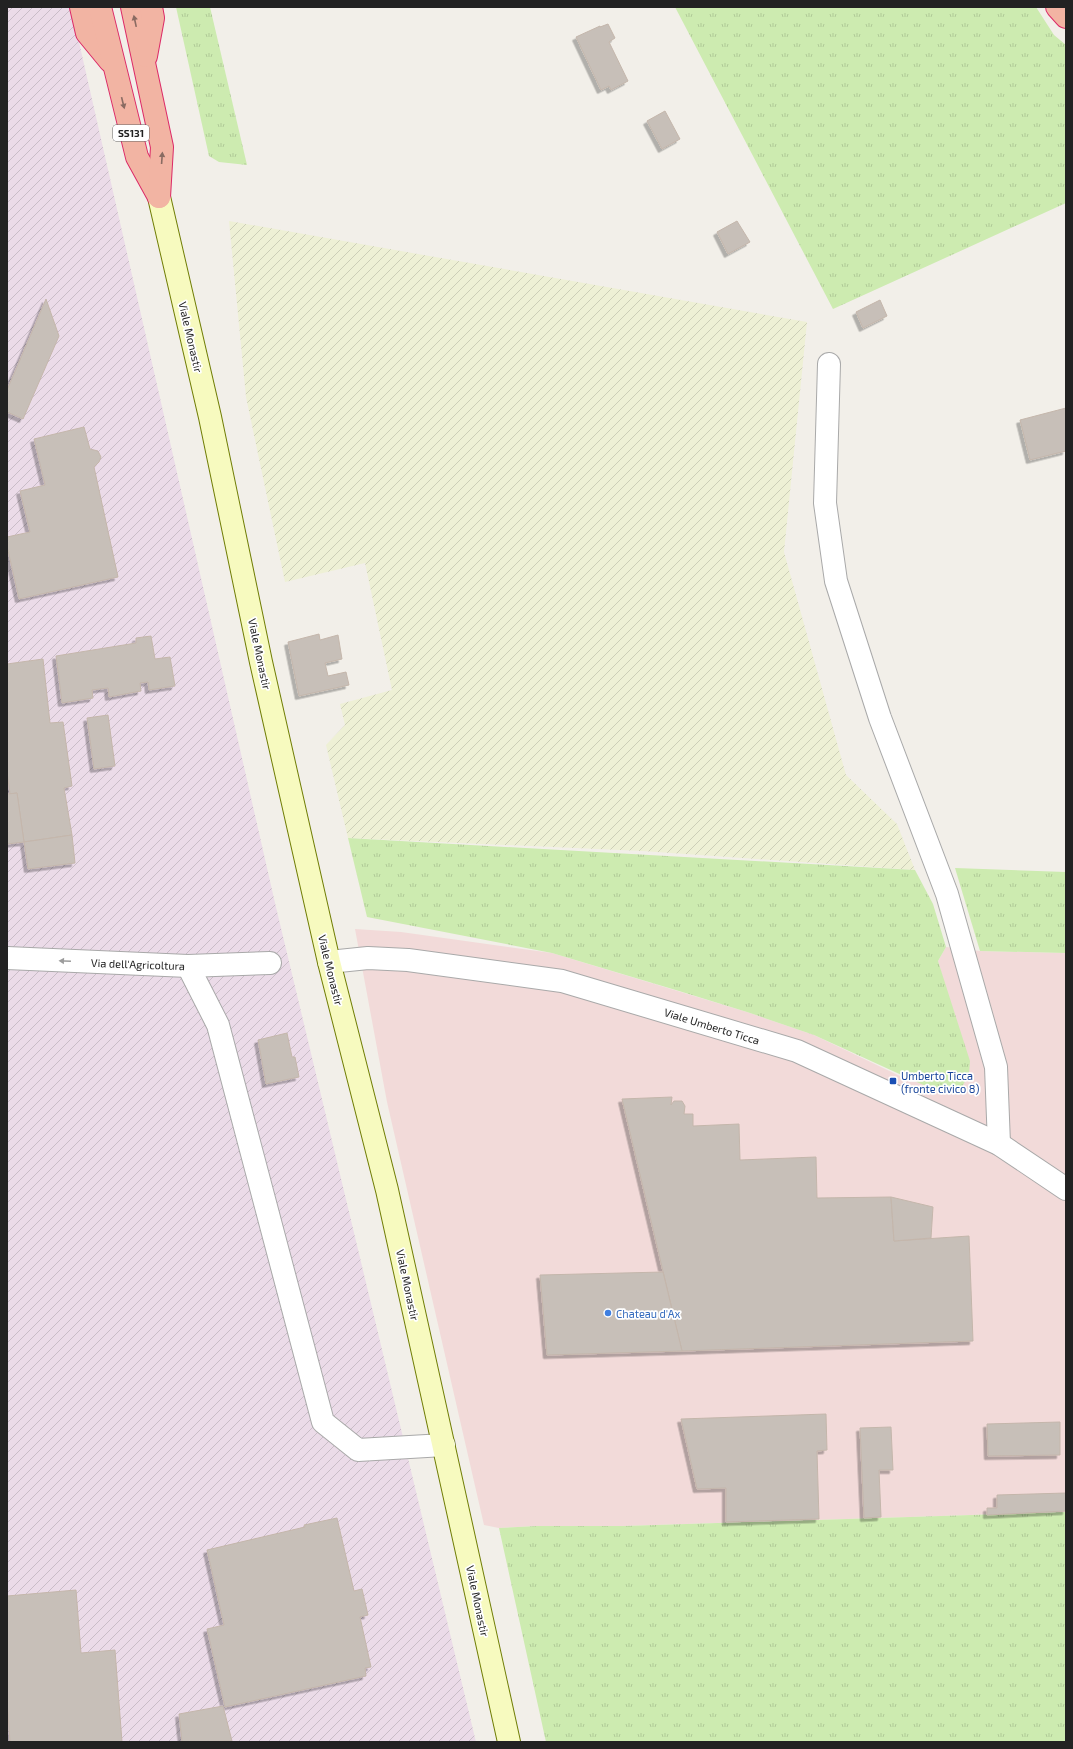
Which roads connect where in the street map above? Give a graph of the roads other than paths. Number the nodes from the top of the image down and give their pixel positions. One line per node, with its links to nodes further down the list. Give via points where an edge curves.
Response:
1 (81, 7): 8 (highway, via 87,33)
2 (100, 7): 8 (highway, SS131)
3 (132, 7): 7 (highway, SS131, one-way to 3)
4 (151, 7): 7 (highway, via 153,18)
5 (1058, 7): 6 (highway)
6 (1066, 16)
7 (144, 63): 9 (highway, SS131, one-way to 7, via 162,147)
8 (113, 66): 9 (highway, SS131, one-way to 9, via 137,157)
9 (159, 197): 12 (main road, Viale Monastir, via 210,417 261,662)
10 (829, 364): 15 (street, via 825,503 836,581 880,718 947,894 996,1067)
11 (7, 958): 14 (street, Via dell'Agricoltura, one-way to 11)
12 (329, 962): 15 (street, Viale Umberto Ticca, via 368,958 408,960 562,981 796,1051); 17 (main road, Viale Monastir, via 387,1190)
13 (270, 963): 14 (street, Via dell'Agricoltura)
14 (188, 966): 17 (street, via 218,1025 323,1422 358,1450)
15 (999, 1144): 16 (street, Viale Umberto Ticca)
16 (1066, 1189)
17 (444, 1445): 18 (main road, Viale Monastir)
18 (509, 1742)

